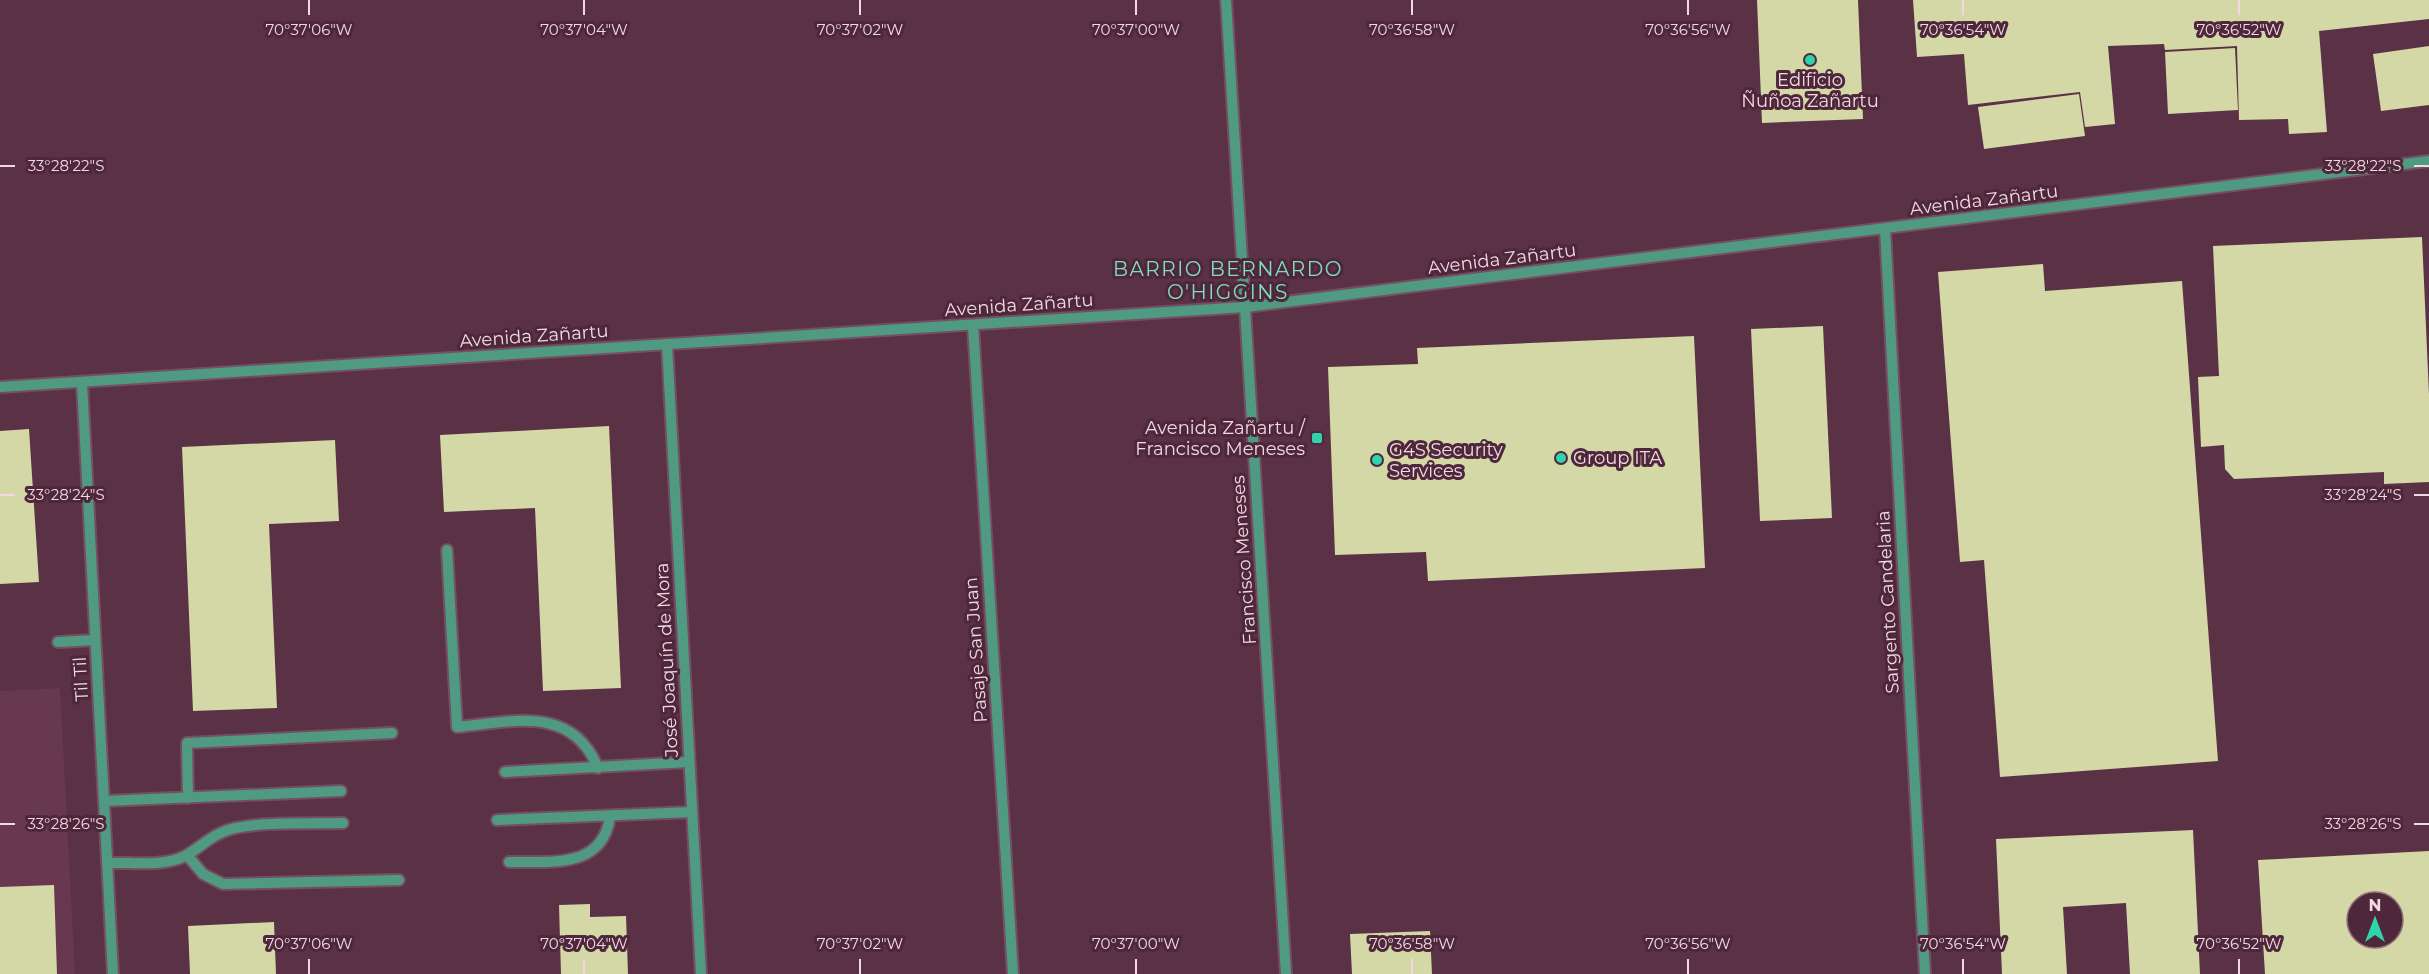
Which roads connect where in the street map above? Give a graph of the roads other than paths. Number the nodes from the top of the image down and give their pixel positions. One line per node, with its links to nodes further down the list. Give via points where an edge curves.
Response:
1 (1226, 0): 4 (street, Francisco Meneses)
2 (2429, 161): 3 (street, Avenida Zañartu)
3 (1885, 229): 4 (street, Avenida Zañartu); 31 (street, Sargento Candelaria)
4 (1245, 307): 5 (street, Avenida Zañartu); 30 (street, Francisco Meneses)
5 (973, 325): 6 (street, Avenida Zañartu); 29 (street, Pasaje San Juan)
6 (667, 344): 7 (street, Avenida Zañartu); 13 (street, José Joaquín de Mora)
7 (82, 383): 8 (street, Avenida Zañartu); 10 (street, Til Til)
8 (0, 387)
9 (447, 550): 14 (street, via 457,727 528,720 558,724 583,742)
10 (95, 640): 11 (street); 18 (street, Til Til)
11 (58, 642)
12 (392, 733): 17 (street, via 187,743)
13 (689, 762): 14 (street); 19 (street, José Joaquín de Mora)
14 (598, 768): 15 (street)
15 (506, 772)
16 (341, 791): 17 (street)
17 (188, 798): 18 (street)
18 (104, 801): 25 (street, Til Til)
19 (692, 812): 20 (street); 28 (street, José Joaquín de Mora)
20 (610, 817): 21 (street); 24 (street, via 605,837 588,854 576,859)
21 (497, 820)
22 (343, 823): 23 (street, via 228,830)
23 (187, 855): 25 (street, via 174,860); 26 (street, via 203,874 223,884)
24 (509, 862)
25 (107, 863): 27 (street, Til Til)
26 (399, 880)
27 (113, 974)
28 (701, 974)
29 (1013, 974)
30 (1286, 974)
31 (1925, 974)

